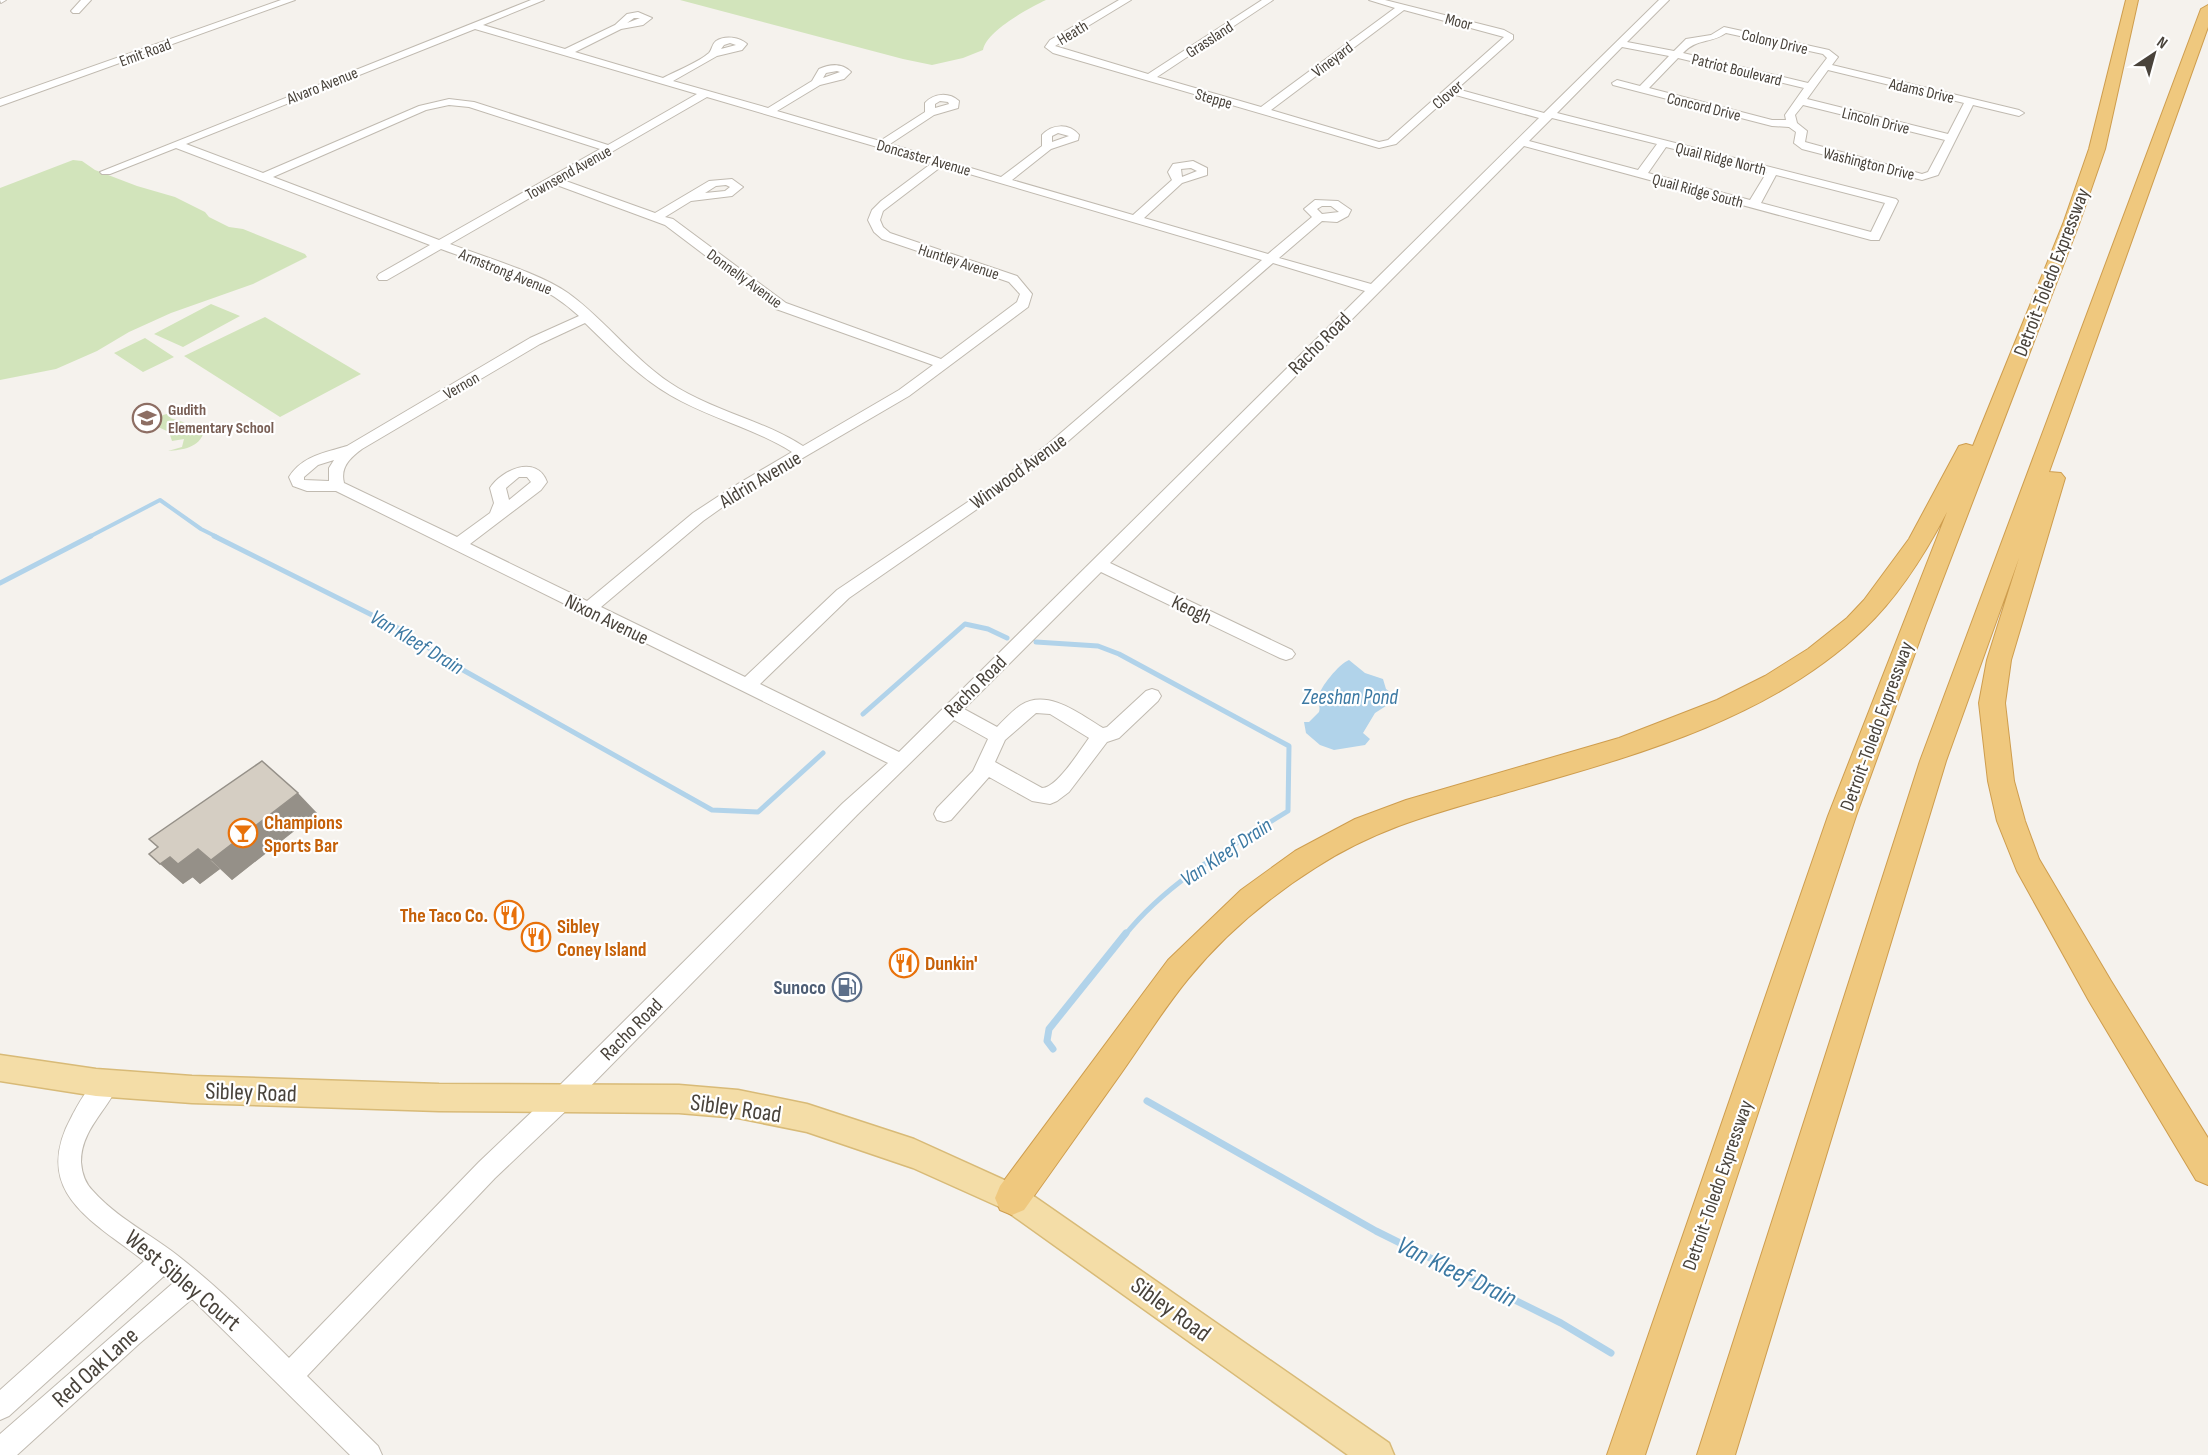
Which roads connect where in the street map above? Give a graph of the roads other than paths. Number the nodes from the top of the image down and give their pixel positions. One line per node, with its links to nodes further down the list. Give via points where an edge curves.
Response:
1 (86, 0): 11 (street)
2 (290, 0): 31 (street, Emit Road)
3 (539, 0): 12 (street, Alvaro Avenue)
4 (1126, 0): 16 (street, Heath)
5 (1268, 0): 21 (street, Grassland)
6 (1374, 0): 9 (street, Moor)
7 (1664, 0): 15 (street, Racho Road)
8 (2132, 0): 65 (highway, Detroit-Toledo Expressway, via 2097,149)
9 (1402, 7): 14 (street, Moor); 33 (street, Vineyard)
10 (2208, 9): 67 (highway)
11 (76, 11)
12 (475, 26): 17 (street, Doncaster Avenue); 41 (street, Alvaro Avenue)
13 (618, 27): 17 (street)
14 (1510, 36): 26 (street, Clover)
15 (1622, 42): 19 (street, Patriot Boulevard); 36 (street, Racho Road)
16 (1050, 47): 21 (street, Steppe)
17 (567, 52): 22 (street, Doncaster Avenue)
18 (714, 54): 22 (street)
19 (1675, 54): 20 (street, Colony Drive, via 1692,40 1714,37 1723,30 1833,55); 25 (street, Patriot Boulevard); 27 (street)
20 (1826, 67): 25 (street); 30 (street, Adams Drive)
21 (1149, 78): 33 (street, Steppe)
22 (665, 81): 28 (street, Doncaster Avenue)
23 (816, 83): 32 (street)
24 (1617, 84): 27 (street, Concord Drive)
25 (1811, 87): 29 (street)
26 (1454, 88): 36 (street, Quail Ridge North); 43 (street, Clover, via 1392,142)
27 (1642, 90): 37 (street, Concord Drive, via 1773,123)
28 (707, 93): 32 (street, Doncaster Avenue); 45 (street, Townsend Avenue)
29 (1801, 101): 37 (street, via 1790,115); 38 (street, Lincoln Drive)
30 (1970, 101): 35 (street, Adams Drive); 38 (street)
31 (0, 103)
32 (769, 112): 42 (street, Doncaster Avenue)
33 (1262, 112): 43 (street, Steppe)
34 (930, 113): 42 (street)
35 (2019, 113)
36 (1550, 114): 39 (street, Racho Road); 40 (street, Quail Ridge North)
37 (1792, 124): 38 (street, Washington Drive, via 1802,131 1799,143 1806,147 1916,176 1932,175)
38 (1951, 138)
39 (1521, 142): 49 (street, Quail Ridge South); 63 (street, Racho Road)
40 (1663, 143): 47 (street, Quail Ridge North); 49 (street)
41 (176, 144): 48 (street, Alvaro Avenue); 50 (street, Armstrong Avenue)
42 (881, 145): 46 (street, Doncaster Avenue)
43 (1379, 145)
44 (1047, 147): 52 (street)
45 (610, 149): 50 (street, via 461,102 423,108); 51 (street, Townsend Avenue)
46 (941, 162): 52 (street, Doncaster Avenue); 66 (street, Huntley Avenue, via 882,206 874,220 878,229 896,241 1006,276 1026,294 1018,308)
47 (1773, 171): 55 (street); 59 (street, Quail Ridge North, via 1892,201)
48 (106, 172)
49 (1641, 174): 55 (street, Quail Ridge South)
50 (263, 177): 60 (street, Armstrong Avenue)
51 (553, 180): 56 (street, Donnelly Avenue); 60 (street, Townsend Avenue)
52 (1004, 180): 58 (street, Doncaster Avenue)
53 (1178, 181): 58 (street)
54 (688, 198): 56 (street)
55 (1754, 204): 59 (street, Quail Ridge South)
56 (658, 216): 66 (street, Donnelly Avenue, via 781,306)
57 (1319, 218): 61 (street, Winwood Avenue)
58 (1136, 219): 61 (street, Doncaster Avenue)
59 (1875, 237)
60 (434, 247): 62 (street, Townsend Avenue); 64 (street, Armstrong Avenue, via 546,285)
61 (1270, 259): 63 (street, Doncaster Avenue); 76 (street, Winwood Avenue, via 1053,447 843,594)
62 (383, 277)
63 (1373, 289): 73 (street, Racho Road)
64 (588, 317): 68 (street, Vernon, via 535,341); 69 (street, Armstrong Avenue, via 667,387 770,432)
65 (2026, 337): 88 (highway, via 1989,396 1964,454 1907,560 1882,596 1854,625 1813,659 1716,712 1547,770 1394,815 1348,835 1279,876 1230,915 1178,969); 96 (highway, Detroit-Toledo Expressway, via 1842,816)
66 (944, 364): 69 (street, Aldrin Avenue, via 877,411)
67 (2074, 375): 87 (highway, via 2063,446 1999,660 1992,703 1998,762 2011,820 2027,863); 97 (highway, via 1933,761)
68 (352, 450): 70 (street, Vernon, via 339,462 334,477); 70 (street, via 309,464 296,477 298,483 307,486)
69 (803, 453): 74 (street, Aldrin Avenue, via 698,517)
70 (338, 486): 72 (street, Nixon Avenue)
71 (497, 514): 72 (street)
72 (457, 546): 74 (street, Nixon Avenue)
73 (1098, 564): 75 (street, Keogh); 78 (street, Racho Road)
74 (587, 610): 76 (street, Nixon Avenue)
75 (1286, 654)
76 (746, 687): 81 (street, Nixon Avenue)
77 (1152, 696): 80 (street, via 1113,733)
78 (951, 710): 79 (street); 81 (street, Racho Road)
79 (998, 736): 80 (street, via 1038,705 1051,706); 82 (street)
80 (1101, 736): 82 (street, via 1062,787 1050,796 1039,796)
81 (901, 761): 86 (street, Racho Road)
82 (984, 765): 83 (street, via 980,777)
83 (944, 814)
84 (0, 1068): 85 (main road, Sibley Road)
85 (107, 1085): 86 (main road, Sibley Road, via 316,1095); 89 (street, West Sibley Court, via 77,1126 71,1152 72,1176 90,1206)
86 (565, 1096): 88 (main road, Sibley Road, via 708,1101 770,1110 890,1146 964,1174); 91 (street, Racho Road, via 487,1170)
87 (2208, 1168)
88 (1012, 1198): 95 (main road, Sibley Road)
89 (163, 1259): 90 (street, West Sibley Court); 92 (street, Red Oak Lane)
90 (191, 1284): 91 (street, West Sibley Court); 93 (street, Red Oak Lane)
91 (290, 1375): 94 (street, West Sibley Court)
92 (0, 1407)
93 (0, 1452)
94 (369, 1455)
95 (1377, 1455)
96 (1626, 1455)
97 (1716, 1455)

